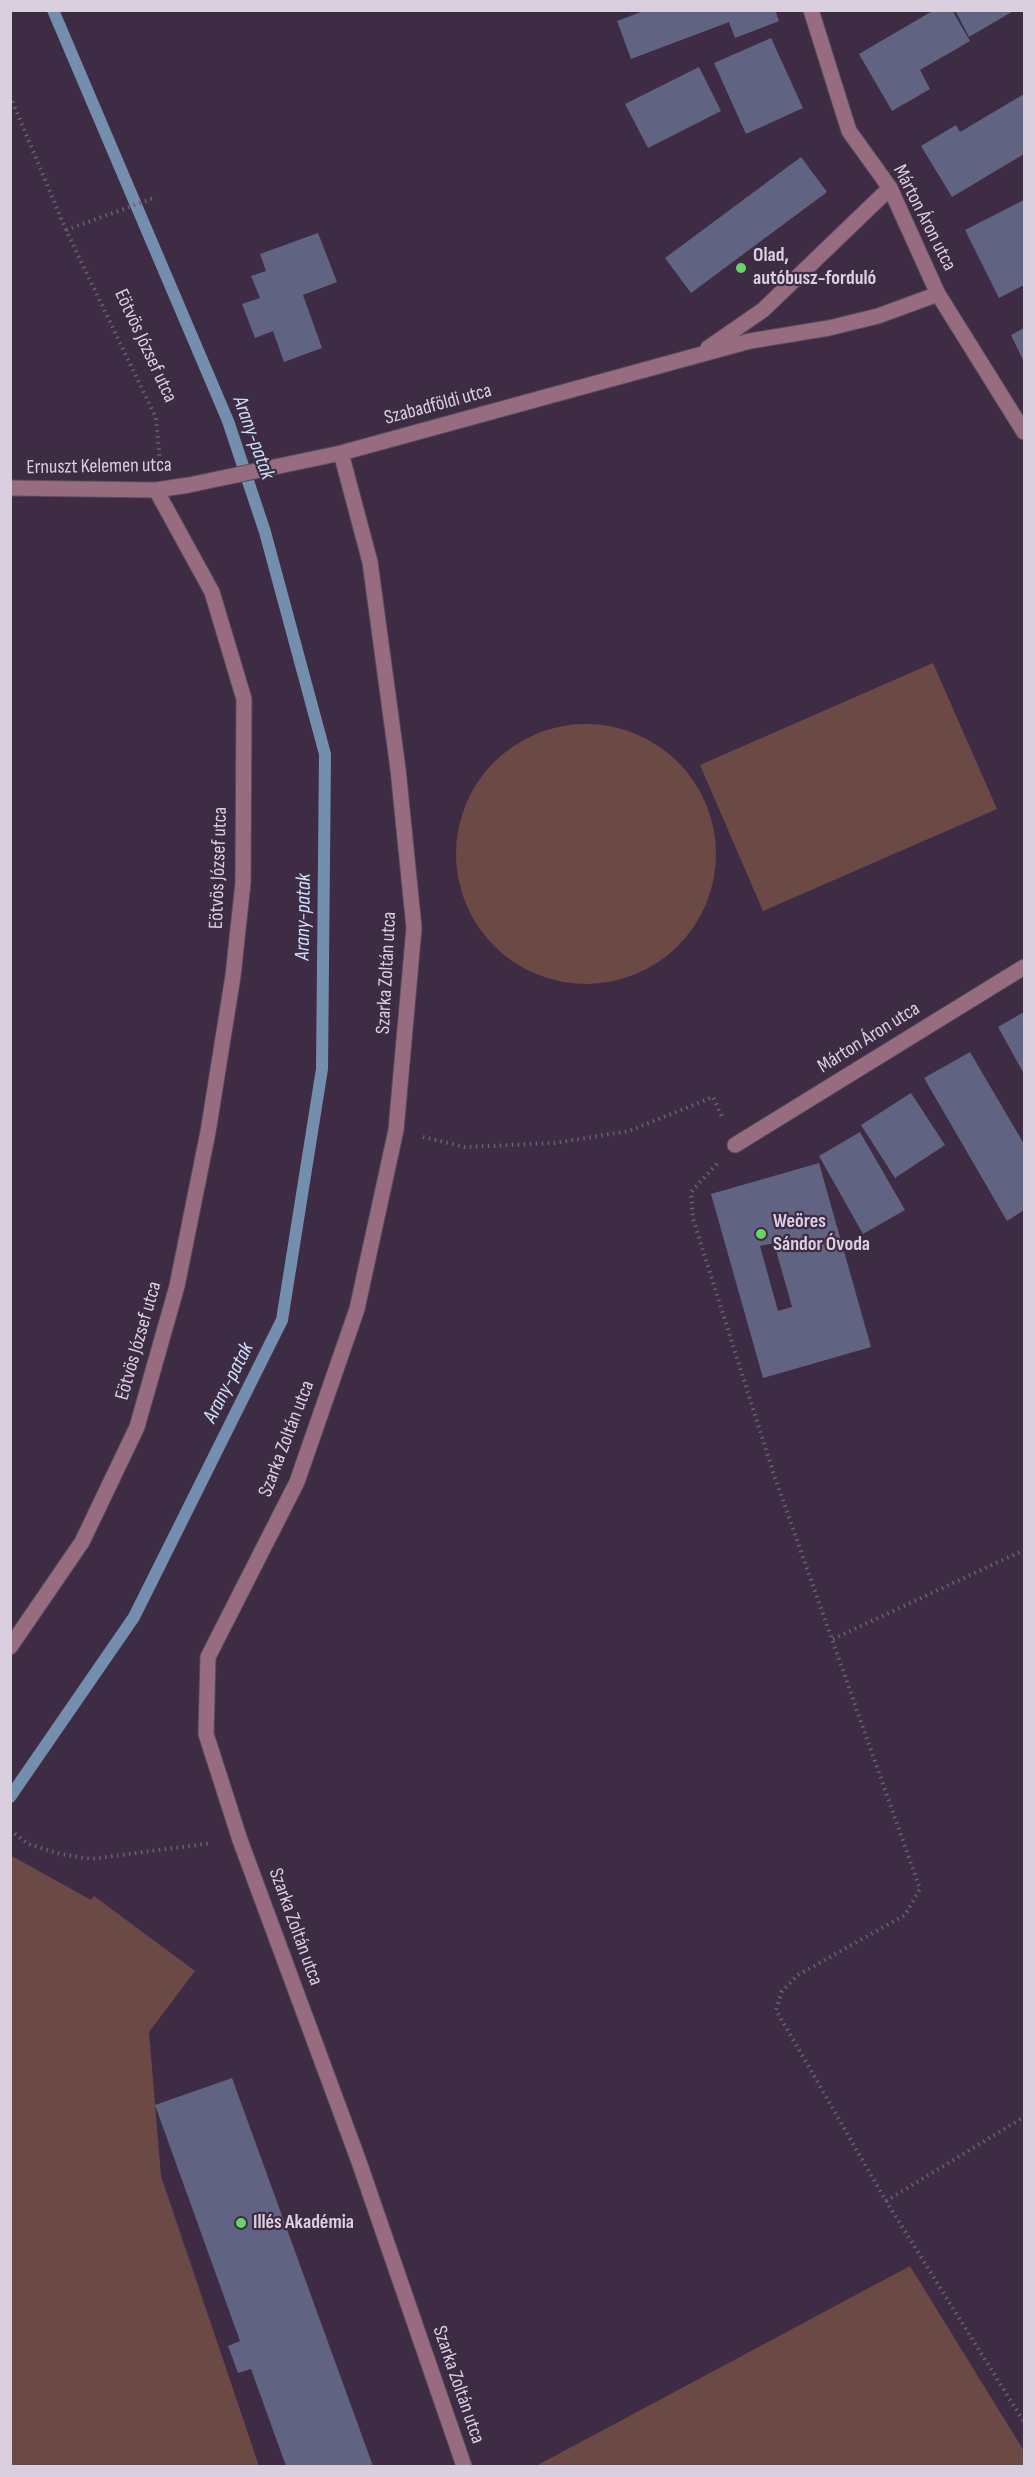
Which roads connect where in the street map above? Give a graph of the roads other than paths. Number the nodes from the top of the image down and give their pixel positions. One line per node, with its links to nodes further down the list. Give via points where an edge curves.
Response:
1 (811, 10): 2 (street, Márton Áron utca, via 849,130)
2 (890, 188): 3 (street, Márton Áron utca); 4 (street, Szabadföldi utca, via 763,310)
3 (938, 294): 4 (street, Szabadföldi utca, via 878,316 750,341); 5 (street, Márton Áron utca)
4 (696, 357): 6 (street, Szabadföldi utca)
5 (1024, 432)
6 (340, 453): 7 (street, Szabadföldi utca); 13 (street, Szarka Zoltán utca, via 370,561 398,769 414,928 396,1130 357,1309 297,1482 208,1656 206,1734 240,1840 358,2158)
7 (189, 485): 9 (street, Ernuszt Kelemen utca)
8 (10, 488): 9 (street, Ernuszt Kelemen utca)
9 (156, 490): 12 (street, Eötvös József utca, via 212,592 244,699 243,883 233,976 208,1132 177,1286 137,1427 82,1542)
10 (1024, 967): 11 (street, Márton Áron utca)
11 (735, 1145)
12 (10, 1647)
13 (464, 2466)

